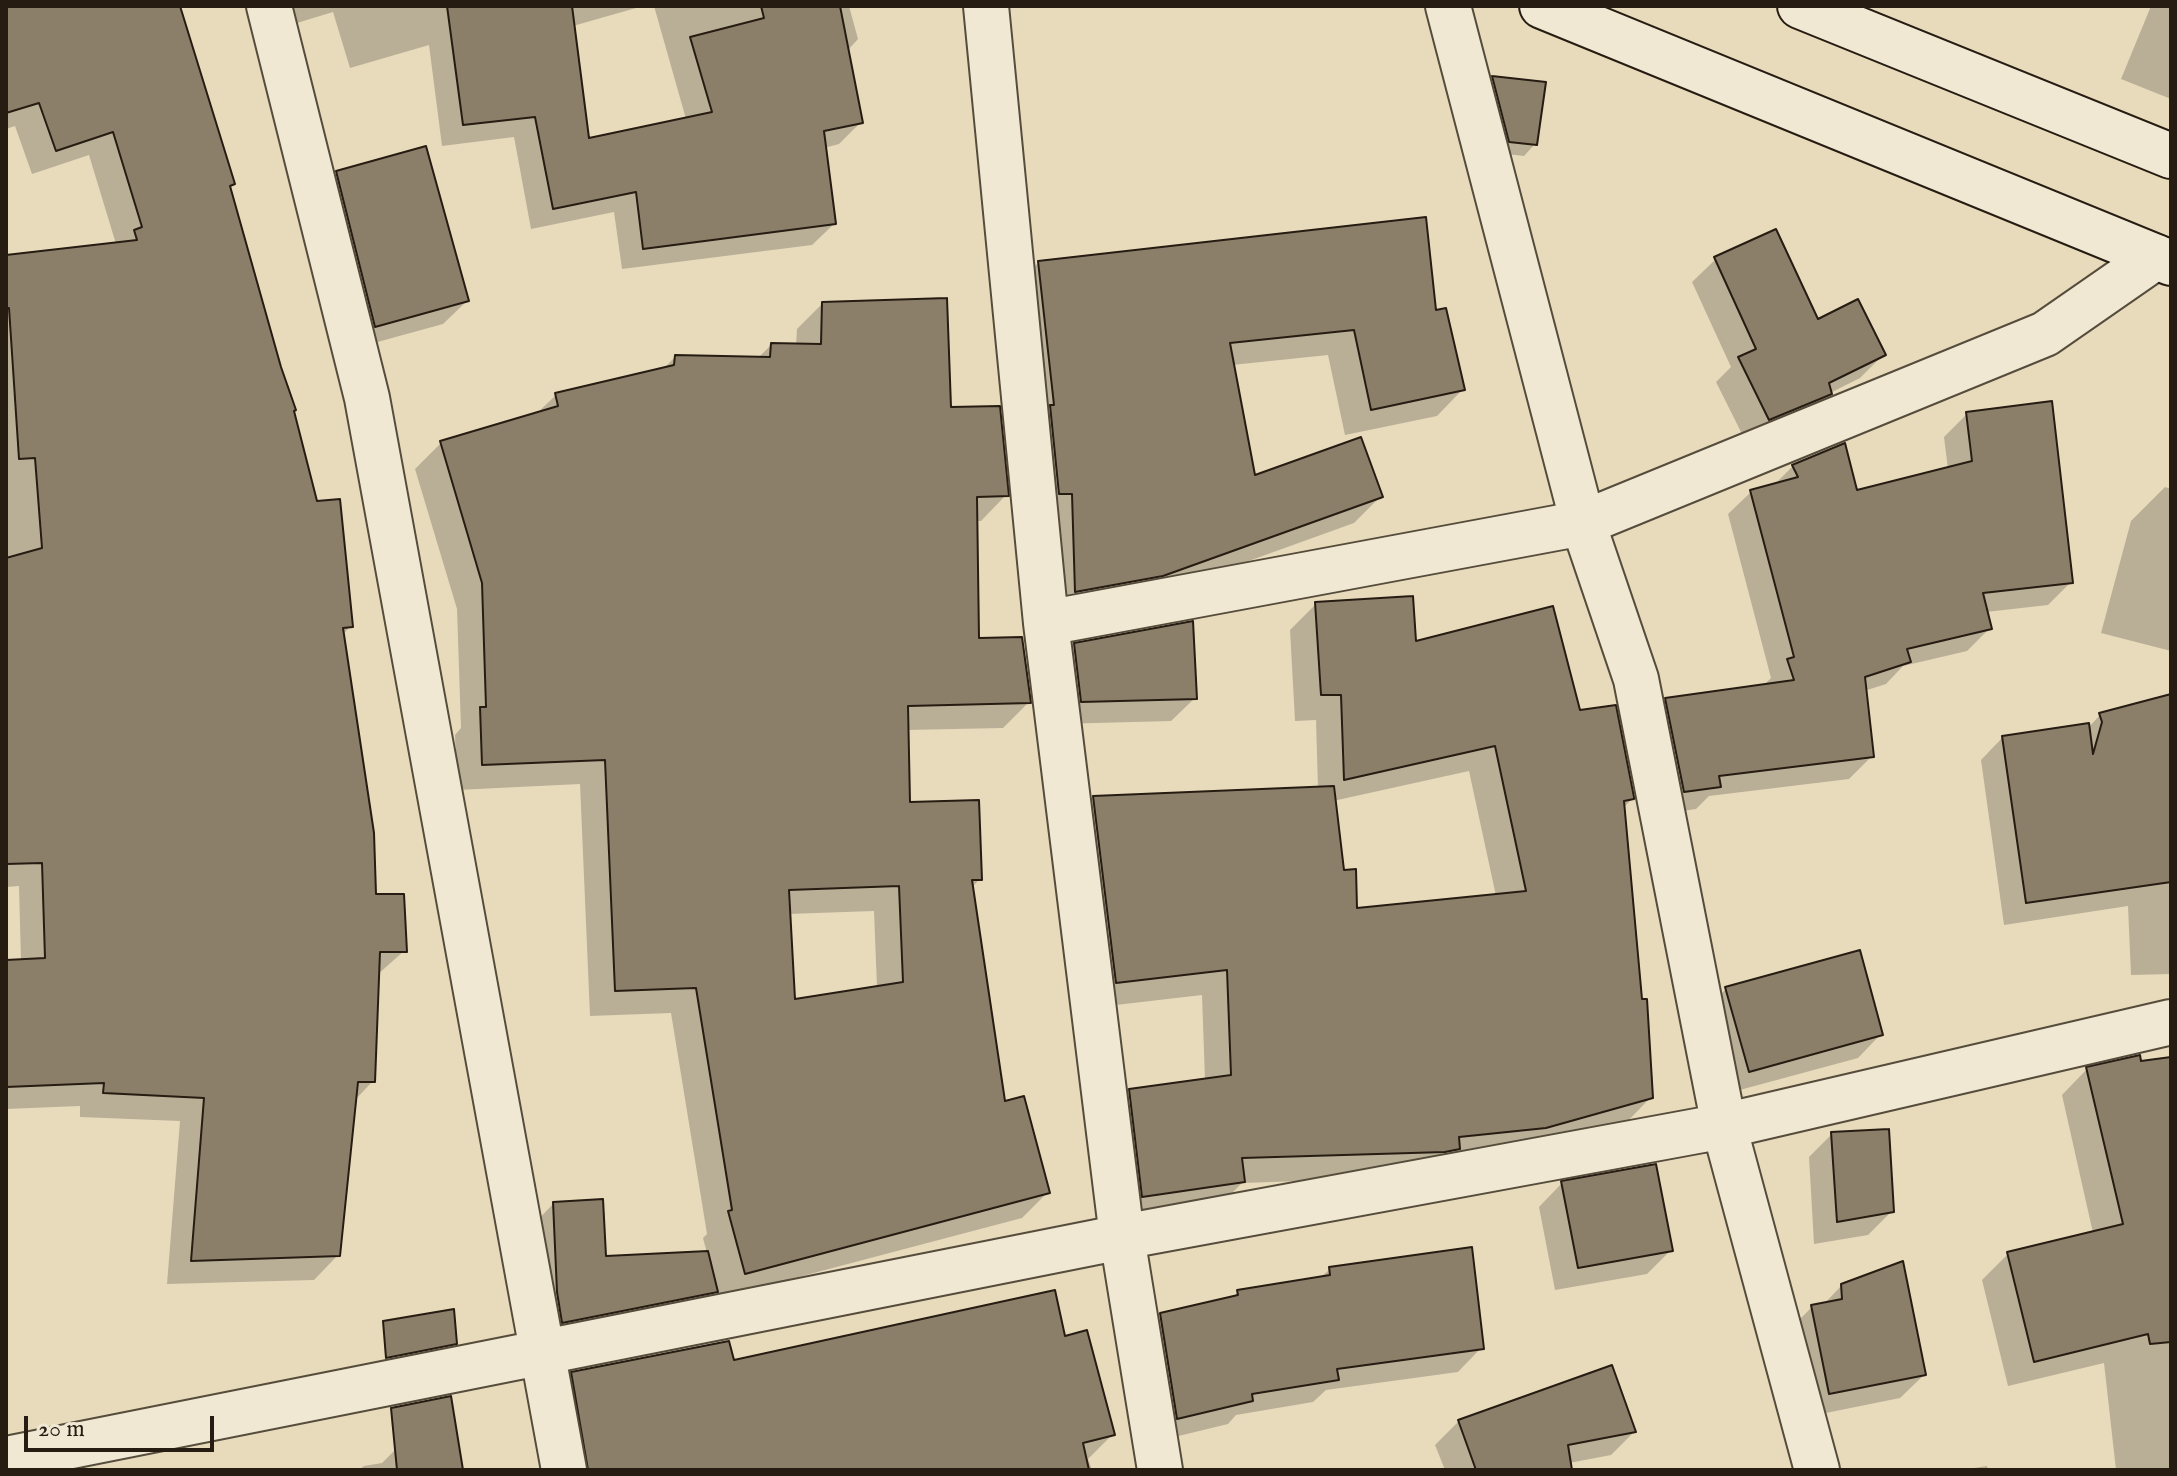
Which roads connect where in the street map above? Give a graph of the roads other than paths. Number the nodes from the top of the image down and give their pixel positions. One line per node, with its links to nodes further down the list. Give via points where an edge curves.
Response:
1 (269, 6): 13 (street, via 367,398)
2 (986, 6): 9 (street)
3 (1448, 6): 8 (street)
4 (1542, 6): 7 (street)
5 (1802, 6): 6 (street)
6 (2171, 156)
7 (2163, 260): 8 (street, via 2045,334)
8 (1583, 523): 9 (street); 11 (street, via 1636,679)
9 (1046, 623): 12 (street)
10 (2171, 1022): 11 (street)
11 (1724, 1126): 12 (street); 17 (street)
12 (1122, 1237): 13 (street); 16 (street)
13 (543, 1354): 14 (street); 15 (street)
14 (6, 1459)
15 (564, 1470)
16 (1160, 1470)
17 (1817, 1470)

